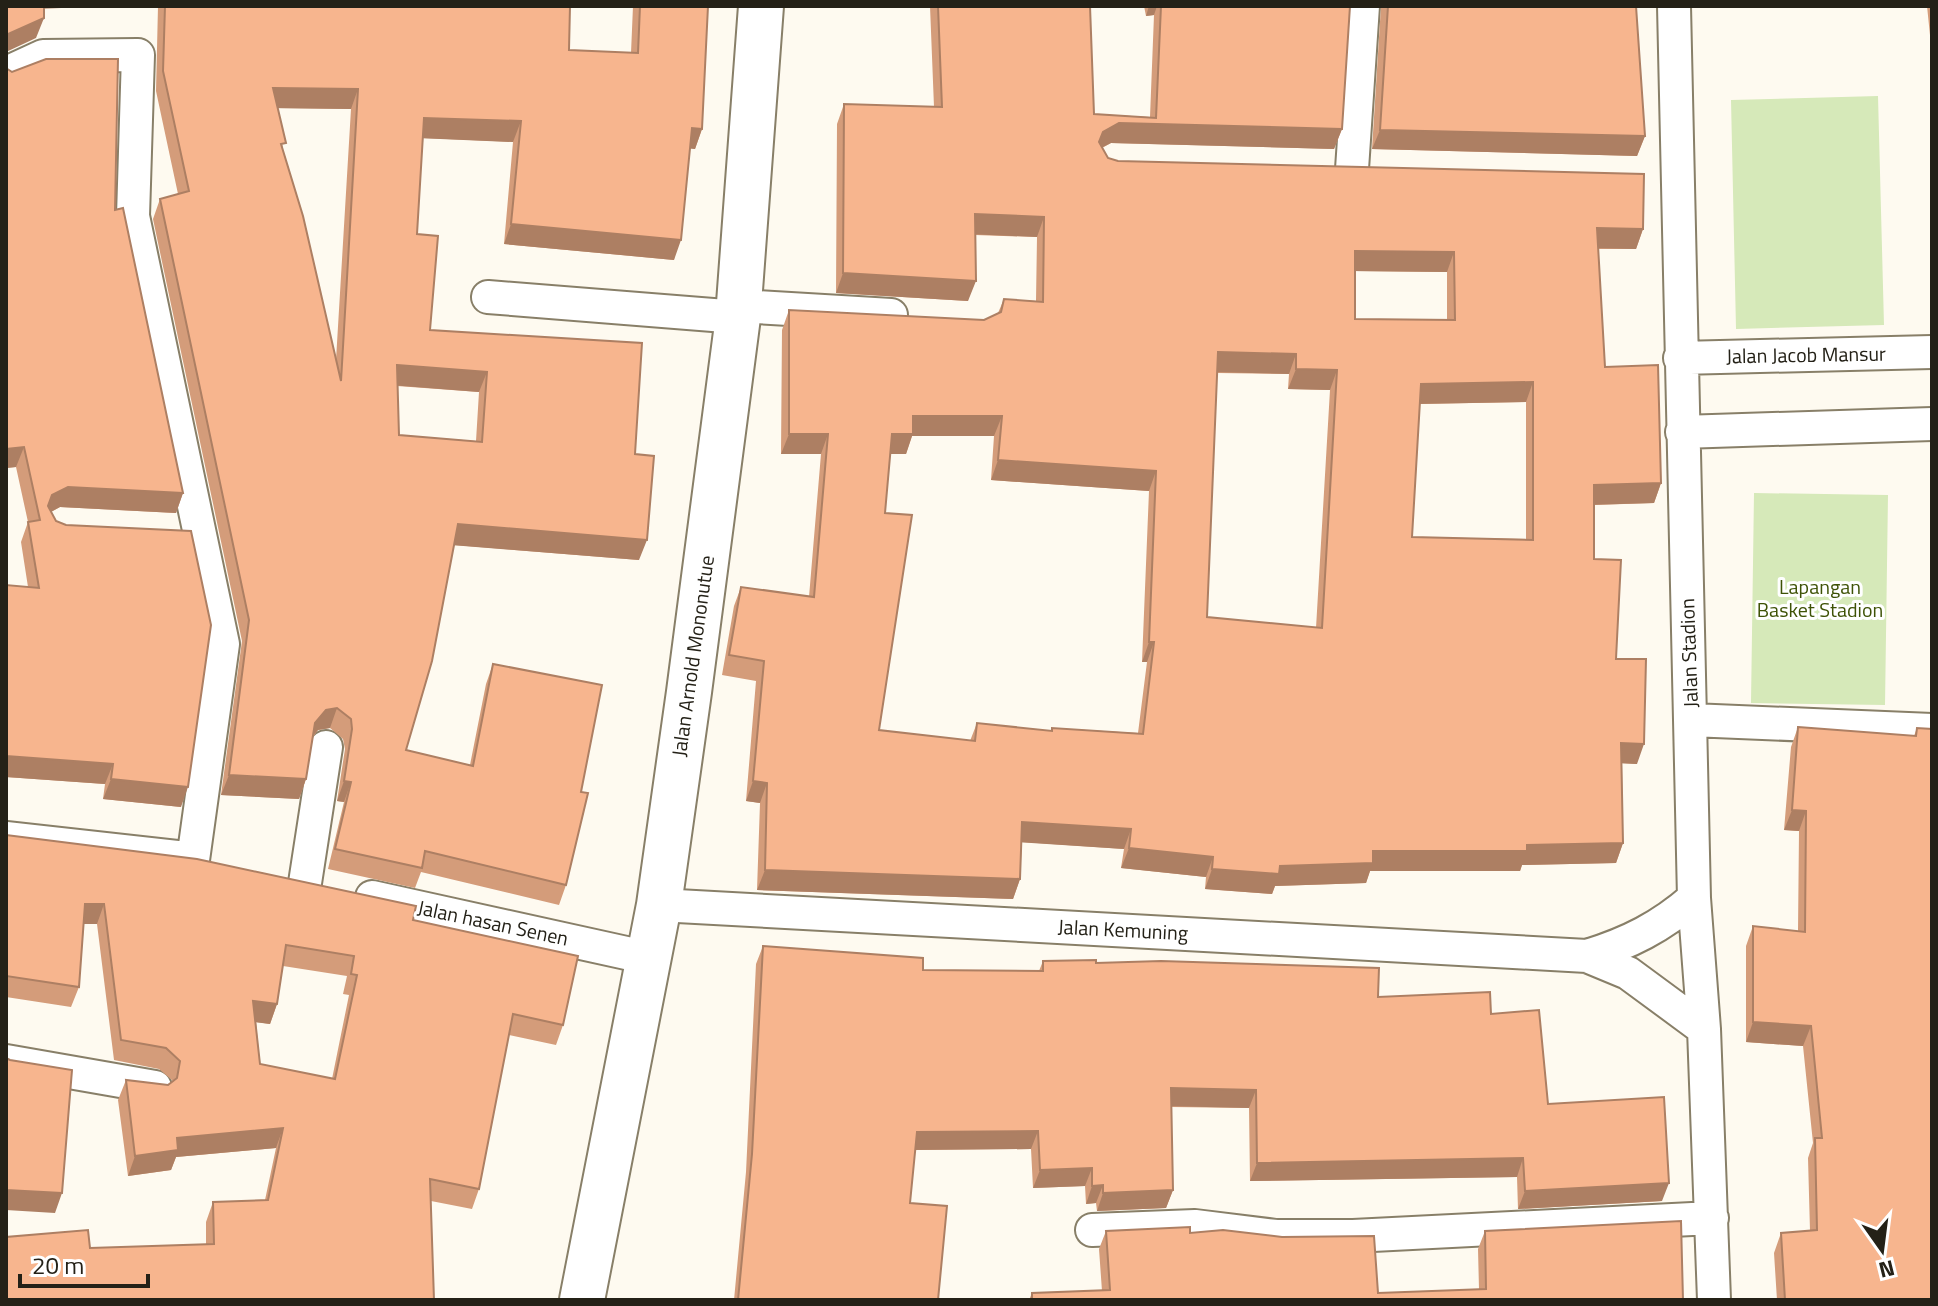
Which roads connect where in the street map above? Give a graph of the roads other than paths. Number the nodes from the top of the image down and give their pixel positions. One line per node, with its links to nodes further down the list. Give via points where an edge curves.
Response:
1 (761, 6): 7 (highway, Jalan Arnold Mononutue)
2 (1363, 6): 5 (street)
3 (1674, 6): 10 (street, Jalan Stadion, via 1660,176)
4 (6, 73): 16 (street, via 43,56 138,55 133,216 182,532 223,644 207,862)
5 (1352, 169)
6 (488, 297): 7 (street)
7 (738, 312): 8 (street); 18 (highway, Jalan Arnold Mononutue)
8 (914, 317)
9 (1932, 352): 10 (street, Jalan Jacob Mansur)
10 (1680, 358): 12 (street, Jalan Stadion)
11 (1932, 424): 12 (street)
12 (1682, 432): 13 (street, Jalan Stadion)
13 (1691, 720): 14 (street); 17 (street, Jalan Stadion)
14 (1932, 730)
15 (326, 747): 20 (street, Jalan hasan Senen, via 316,885)
16 (6, 838)
17 (1694, 898): 19 (street, Jalan Kemuning, via 1665,924); 21 (street, Jalan Stadion)
18 (659, 905): 19 (street, Jalan Kemuning); 20 (highway, Jalan Arnold Mononutue)
19 (1587, 956): 21 (street, Jalan Kemuning, via 1628,973)
20 (649, 958): 26 (highway, Jalan Arnold Mononutue)
21 (1704, 1029): 24 (street, Jalan Stadion)
22 (6, 1061): 23 (street)
23 (155, 1087)
24 (1712, 1218): 25 (street, via 1353,1236 1276,1236 1195,1226); 27 (street, Jalan Stadion)
25 (1092, 1230)
26 (582, 1300)
27 (1714, 1300)

